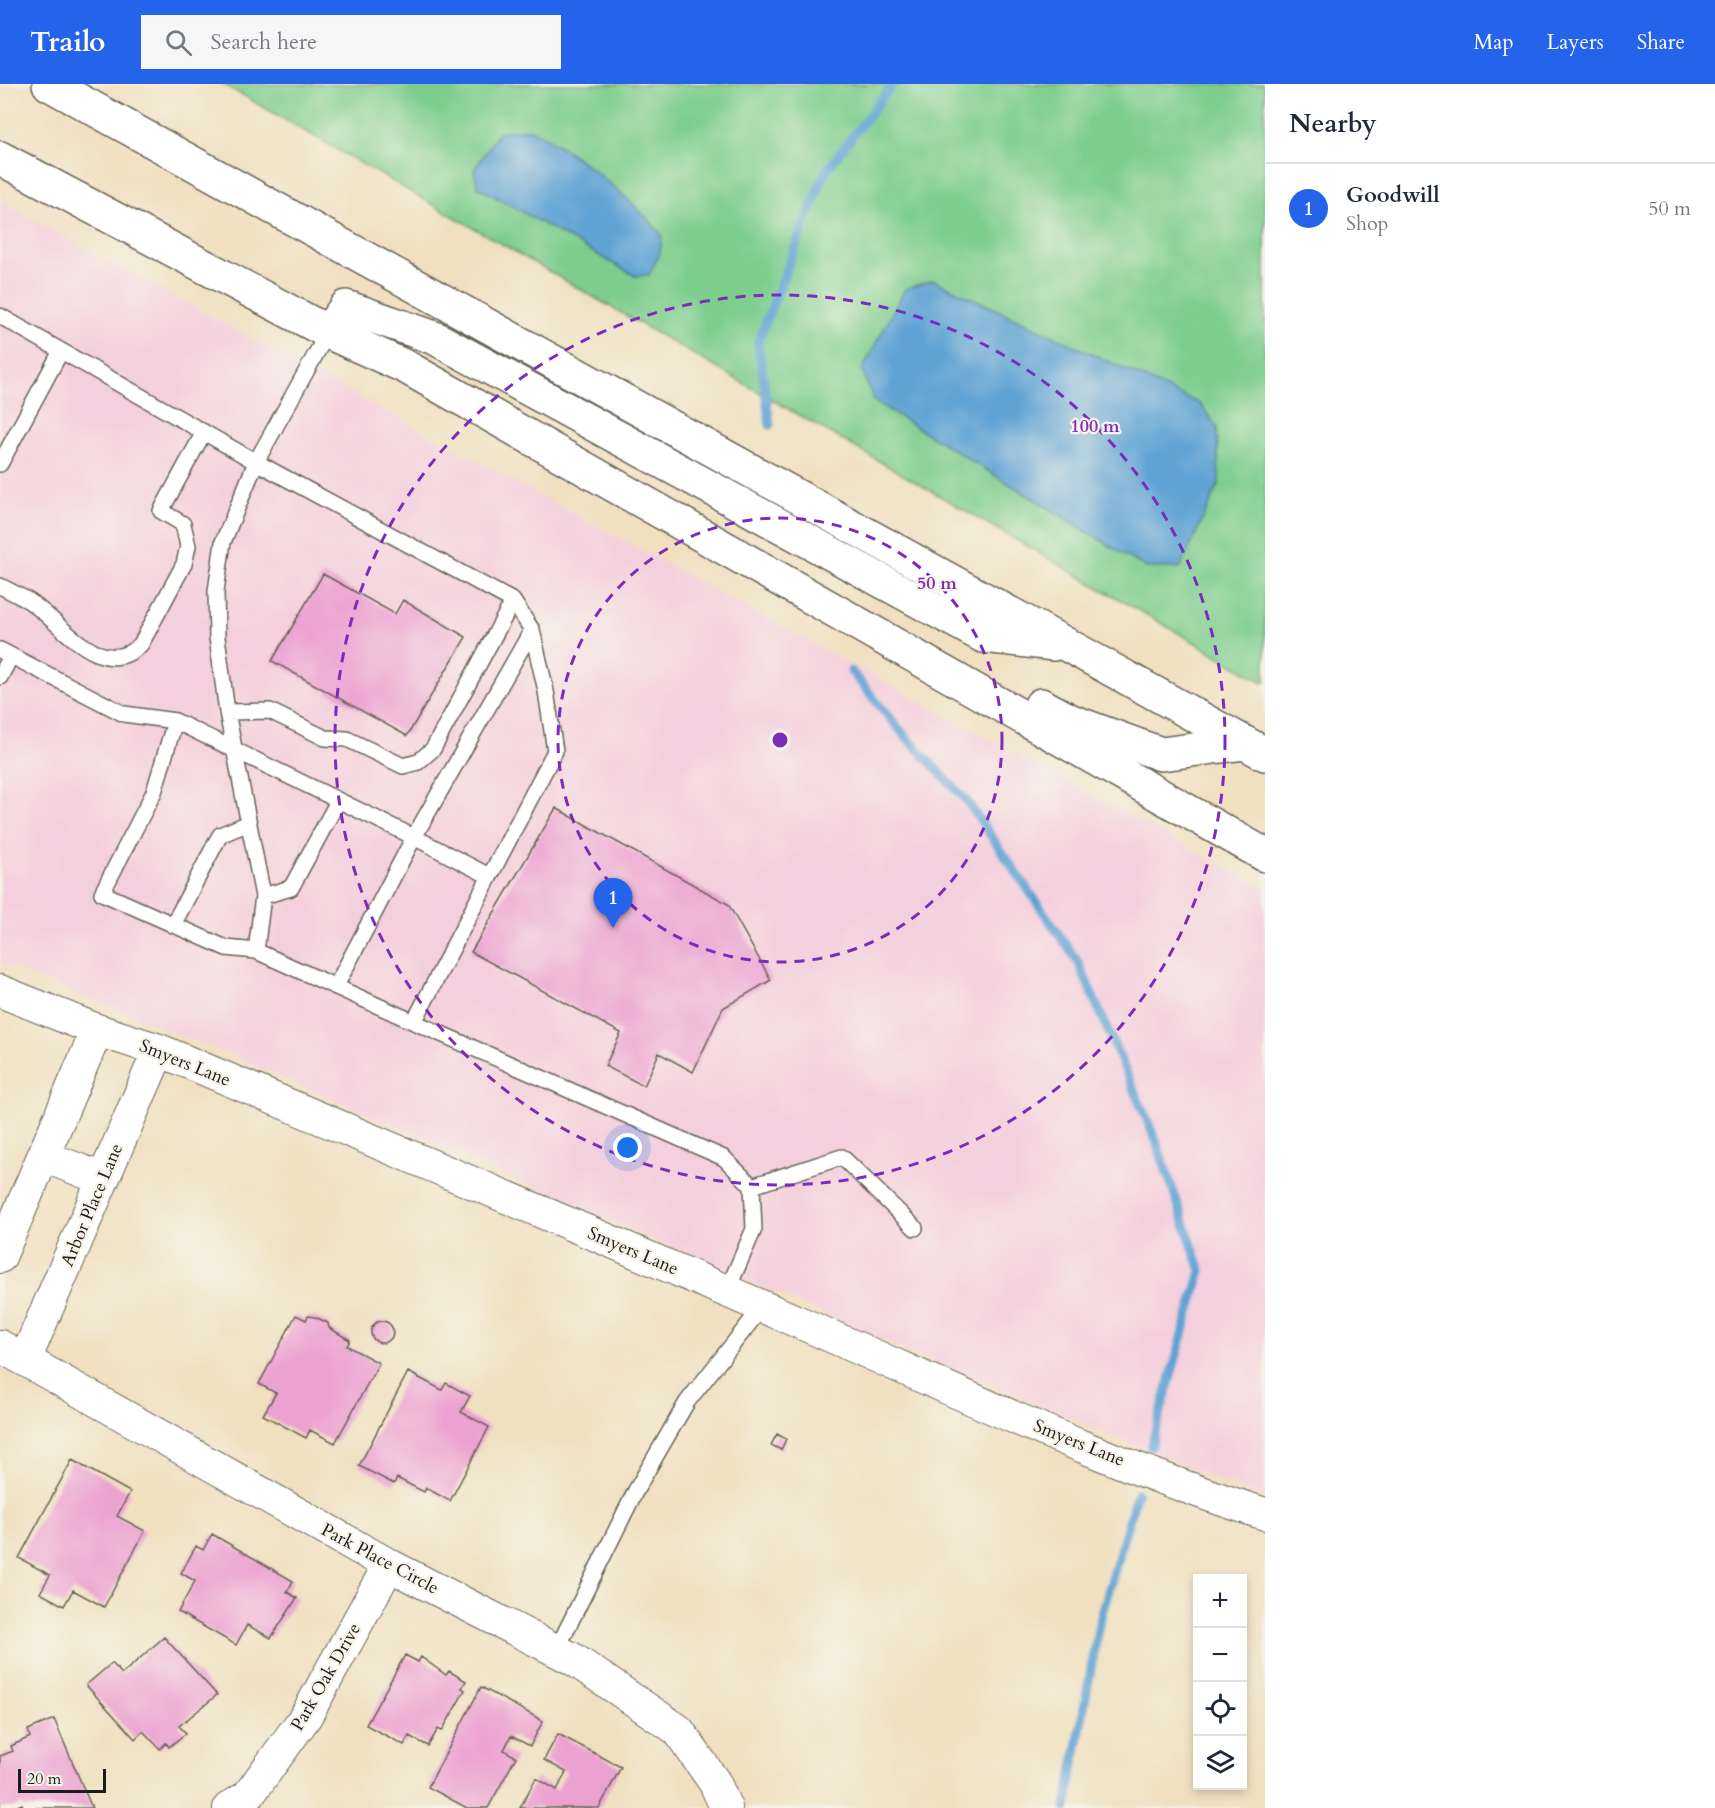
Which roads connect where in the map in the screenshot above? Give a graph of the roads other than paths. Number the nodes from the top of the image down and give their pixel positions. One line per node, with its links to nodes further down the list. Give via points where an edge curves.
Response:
1 (49, 84): 13 (main road)
2 (0, 158): 4 (main road)
3 (0, 316): 5 (lane)
4 (328, 332): 7 (lane); 9 (main road, via 406,367); 13 (main road, via 346,307 435,338 983,636)
5 (62, 351): 6 (lane); 8 (lane)
6 (204, 432): 7 (lane); 10 (lane, via 161,512 183,524 188,546 184,564 141,644 131,654 115,658 87,649 29,602)
7 (256, 462): 11 (lane); 16 (lane, via 223,542 216,591 217,637)
8 (0, 464)
9 (666, 515): 18 (main road, via 732,532 962,663 1071,720 1161,754); 23 (main road)
10 (0, 586)
11 (513, 601): 12 (lane); 16 (lane, via 433,749 418,762 403,766 347,739 325,738 270,711)
12 (532, 630): 22 (lane); 24 (lane, via 555,751)
13 (1071, 646): 18 (main road)
14 (5, 653): 15 (lane); 17 (lane, via 124,714)
15 (0, 677)
16 (227, 712): 19 (lane)
17 (176, 721): 19 (lane); 26 (lane, via 154,792 102,893)
18 (1255, 748)
19 (236, 751): 20 (lane); 21 (lane)
20 (338, 801): 22 (lane); 25 (lane, via 291,888)
21 (249, 823): 25 (lane); 26 (lane, via 220,835)
22 (414, 837): 24 (lane); 28 (lane)
23 (1265, 855)
24 (489, 876): 30 (lane)
25 (263, 896): 27 (lane)
26 (173, 925): 27 (lane, via 226,948)
27 (256, 951): 28 (lane)
28 (336, 986): 30 (lane)
29 (0, 991): 31 (street, Smyers Lane)
30 (414, 1022): 35 (lane, via 724,1158)
31 (97, 1030): 32 (street, Smyers Lane); 33 (street)
32 (159, 1050): 34 (street, Arbor Place Lane); 38 (street, Smyers Lane)
33 (43, 1156): 34 (street); 37 (street)
34 (103, 1179): 40 (street, Arbor Place Lane)
35 (752, 1186): 36 (lane, via 842,1157); 38 (lane, via 754,1229)
36 (915, 1228)
37 (0, 1257)
38 (727, 1291): 39 (street, Smyers Lane)
39 (763, 1306): 41 (street, Smyers Lane, via 1075,1442); 43 (lane, via 687,1402 636,1490)
40 (12, 1353): 42 (street, Park Place Circle)
41 (1265, 1514)
42 (389, 1565): 43 (street, Park Place Circle); 44 (street, Park Oak Drive, via 306,1716 248,1796)
43 (556, 1651): 45 (street, Park Place Circle, via 678,1730 715,1783)
44 (229, 1808)
45 (726, 1808)

